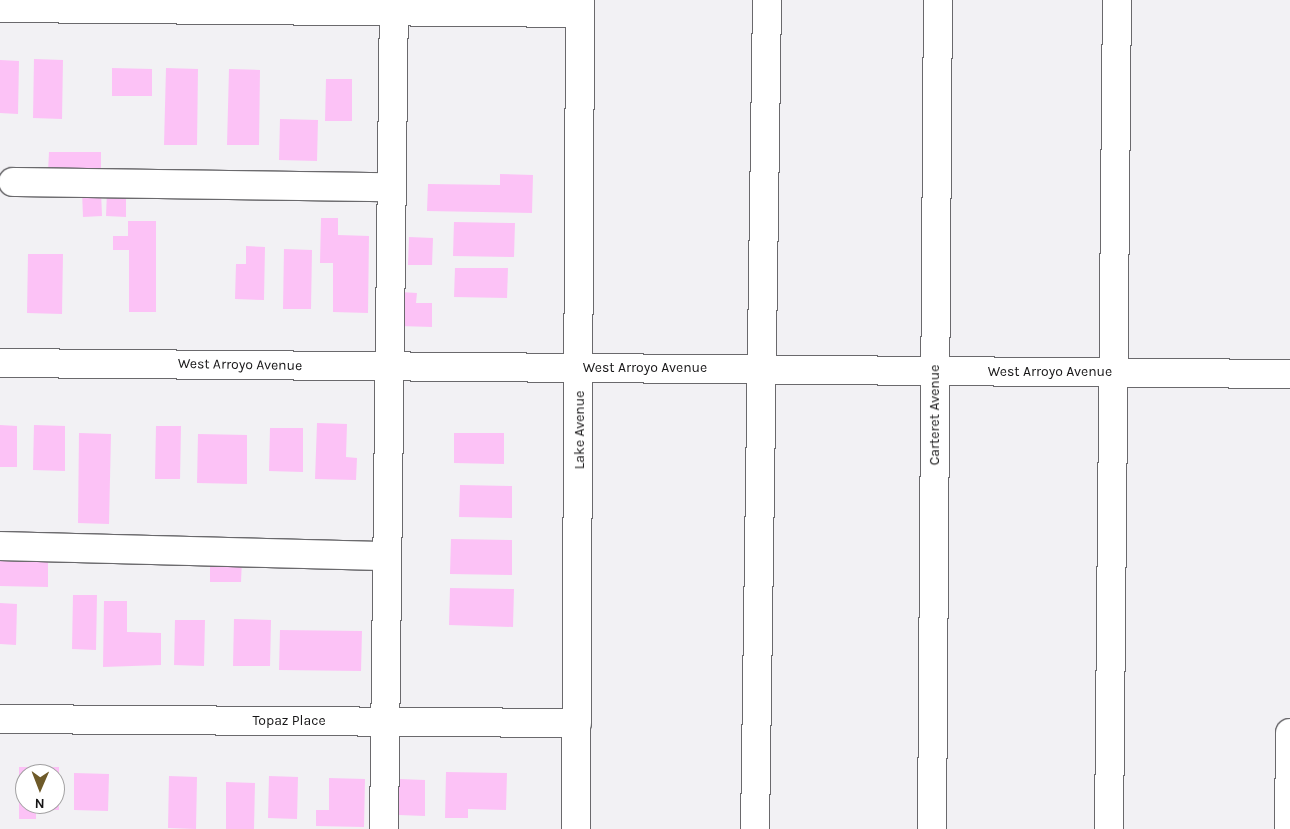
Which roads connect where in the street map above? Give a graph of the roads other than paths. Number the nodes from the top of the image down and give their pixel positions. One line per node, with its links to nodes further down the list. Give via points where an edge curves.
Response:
1 (766, 0): 12 (street)
2 (938, 0): 13 (street, Carteret Avenue)
3 (1117, 0): 14 (street)
4 (394, 6): 5 (street); 6 (street); 8 (street)
5 (580, 7): 11 (street, Lake Avenue)
6 (0, 8)
7 (13, 182): 8 (street)
8 (391, 187): 10 (street)
9 (0, 363): 10 (street, West Arroyo Avenue)
10 (387, 366): 11 (street, West Arroyo Avenue); 17 (street)
11 (580, 368): 12 (street, West Arroyo Avenue); 20 (street, Lake Avenue)
12 (760, 370): 13 (street, West Arroyo Avenue); 24 (street)
13 (935, 371): 14 (street, West Arroyo Avenue); 25 (street, Carteret Avenue)
14 (1116, 372): 15 (street, West Arroyo Avenue); 26 (street)
15 (1290, 374)
16 (0, 546): 17 (street)
17 (386, 556): 19 (street)
18 (0, 719): 19 (street, Topaz Place)
19 (384, 722): 20 (street, Topaz Place); 22 (street)
20 (577, 723): 23 (street, Lake Avenue)
21 (1290, 733): 27 (street)
22 (384, 829)
23 (576, 829)
24 (755, 829)
25 (932, 829)
26 (1110, 829)
27 (1289, 829)

